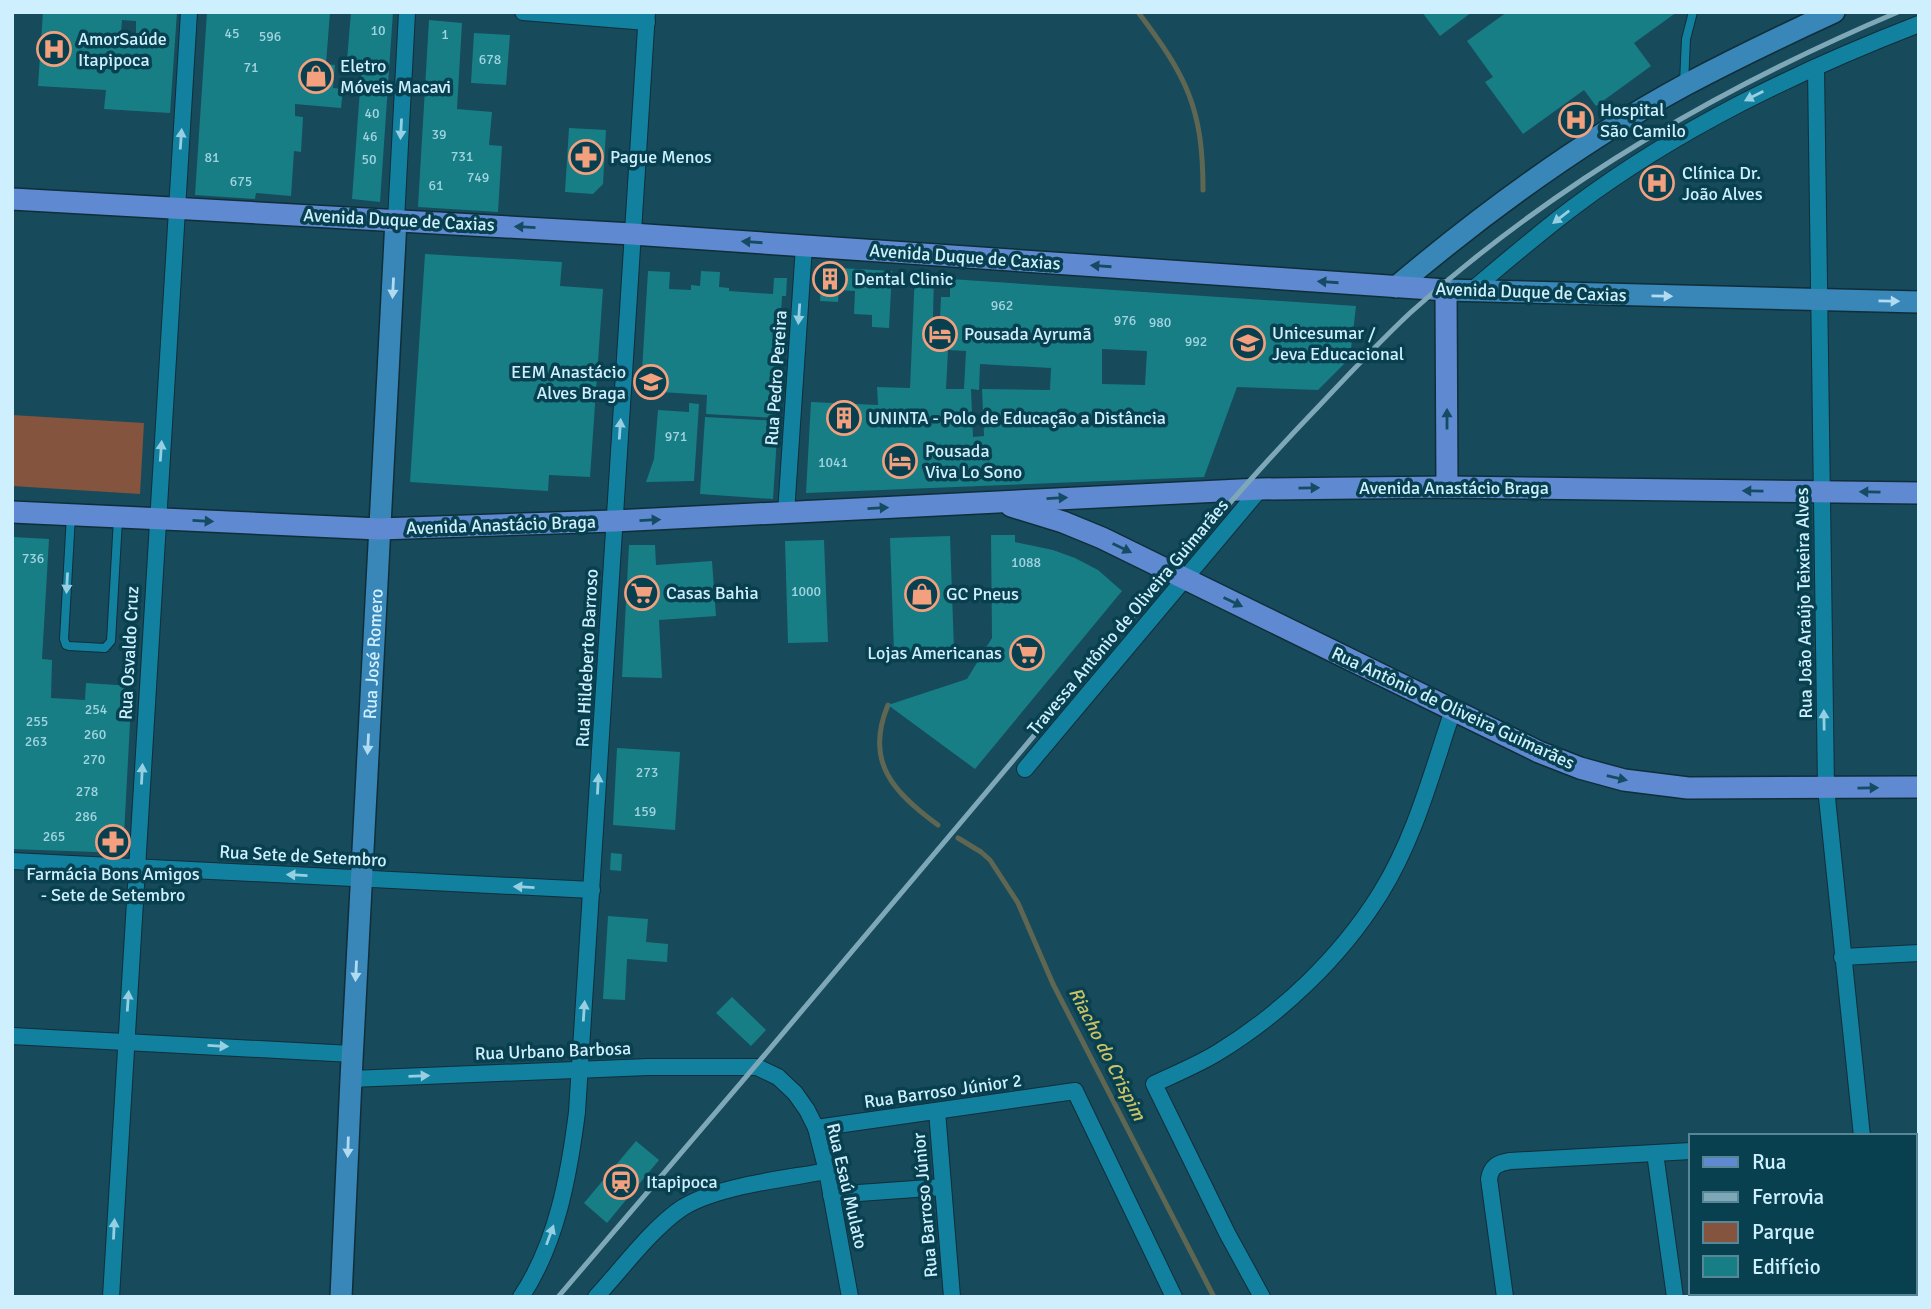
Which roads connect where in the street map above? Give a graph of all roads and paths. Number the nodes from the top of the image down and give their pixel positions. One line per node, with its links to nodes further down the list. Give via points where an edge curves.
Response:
1 (189, 12): 11 (street, Rua Osvaldo Cruz, one-way to 1)
2 (407, 12): 12 (street, Rua José Romero, one-way to 12)
3 (523, 12): 6 (street)
4 (1693, 12): 9 (lane, via 1686,39)
5 (1834, 12): 9 (street)
6 (647, 17): 13 (street, Rua Hildeberto Barroso)
7 (1919, 24): 8 (street)
8 (1815, 68): 17 (street, one-way to 17, via 1724,112 1627,170 1576,205); 18 (street, Rua João Araújo Teixeira Alves)
9 (1684, 86): 15 (street, via 1549,170)
10 (12, 199): 11 (main road, Avenida Duque de Caxias)
11 (176, 207): 12 (main road, Avenida Duque de Caxias); 29 (street, Rua Osvaldo Cruz, one-way to 11)
12 (396, 220): 13 (main road, Avenida Duque de Caxias, one-way to 12); 31 (street, Rua José Romero, one-way to 31)
13 (632, 234): 14 (main road, Avenida Duque de Caxias, one-way to 13); 30 (street, Rua Hildeberto Barroso, one-way to 13)
14 (804, 246): 15 (main road, Avenida Duque de Caxias, one-way to 14); 26 (street, Rua Pedro Pereira, one-way to 26)
15 (1396, 287): 16 (main road, Avenida Duque de Caxias)
16 (1446, 290): 17 (street, Avenida Duque de Caxias); 20 (main road, one-way to 16)
17 (1471, 291): 18 (street, Avenida Duque de Caxias, one-way to 18)
18 (1819, 300): 19 (street, Avenida Duque de Caxias, one-way to 19); 22 (street, Rua João Araújo Teixeira Alves)
19 (1919, 302)
20 (1447, 487): 21 (main road, Avenida Anastácio Braga, one-way to 20); 22 (main road, Avenida Anastácio Braga, one-way to 20)
21 (1260, 489): 24 (main road, Avenida Anastácio Braga, one-way to 21); 32 (street, Travessa Antônio de Oliveira Guimarães)
22 (1821, 491): 23 (main road, Avenida Anastácio Braga, one-way to 22); 36 (street, Rua João Araújo Teixeira Alves, one-way to 22)
23 (1919, 493)
24 (989, 502): 26 (main road, Avenida Anastácio Braga, one-way to 24); 32 (main road, Avenida Anastácio Braga, one-way to 32, via 1063,522)
25 (12, 512): 27 (main road, Avenida Anastácio Braga)
26 (786, 513): 30 (main road, Avenida Anastácio Braga, one-way to 26)
27 (71, 515): 28 (main road, Avenida Anastácio Braga); 28 (lane, one-way to 28, via 64,639 69,646 105,648 111,641)
28 (118, 517): 29 (main road, Avenida Anastácio Braga)
29 (157, 519): 31 (main road, Avenida Anastácio Braga, one-way to 31); 38 (street, Rua Osvaldo Cruz, one-way to 29)
30 (614, 521): 31 (main road, Avenida Anastácio Braga); 40 (street, Rua Hildeberto Barroso, one-way to 30)
31 (379, 529): 39 (street, Rua José Romero, one-way to 39)
32 (1178, 575): 33 (main road, Rua Antônio de Oliveira Guimarães, one-way to 33); 34 (street, Travessa Antônio de Oliveira Guimarães)
33 (1453, 710): 36 (main road, Rua Antônio de Oliveira Guimarães, one-way to 36, via 1539,752 1624,780 1688,788); 64 (street, via 1408,839 1380,894 1341,946 1301,990 1259,1026 1215,1055 1154,1084)
34 (1025, 769)
35 (1919, 787): 36 (main road, Rua Antônio de Oliveira Guimarães, one-way to 35)
36 (1825, 788): 42 (street, Rua João Araújo Teixeira Alves)
37 (12, 861): 38 (street, Rua Sete de Setembro)
38 (136, 867): 39 (street, Rua Sete de Setembro, one-way to 38); 44 (street, Rua Osvaldo Cruz, one-way to 38)
39 (361, 878): 40 (street, Rua Sete de Setembro, one-way to 39); 45 (street, Rua José Romero, one-way to 45)
40 (592, 890): 47 (street, Rua Hildeberto Barroso, one-way to 40)
41 (1919, 953): 42 (street)
42 (1842, 957): 51 (street, Rua João Araújo Teixeira Alves)
43 (12, 1035): 44 (street)
44 (125, 1041): 45 (street, one-way to 45); 57 (street, Rua Osvaldo Cruz, one-way to 44)
45 (352, 1054): 48 (street, Rua José Romero)
46 (757, 1068): 47 (street, Rua Urbano Barbosa); 50 (street, Rua Esaú Mulato, via 778,1077 796,1093)
47 (580, 1069): 48 (street, Rua Urbano Barbosa, one-way to 47); 59 (street, Rua Hildeberto Barroso, one-way to 47, via 560,1205)
48 (351, 1079): 58 (street, Rua José Romero, one-way to 58)
49 (937, 1111): 50 (street, Rua Barroso Júnior 2); 55 (street, Rua Barroso Júnior); 63 (street, Rua Barroso Júnior 2, via 1075,1091)
50 (816, 1128): 54 (street, Rua Esaú Mulato)
51 (1862, 1134)
52 (1689, 1151): 53 (street)
53 (1655, 1153): 65 (street, via 1510,1161 1492,1168 1490,1185); 66 (street)
54 (827, 1171): 56 (street, Rua Esaú Mulato); 60 (street, via 725,1192 680,1209)
55 (943, 1187): 56 (street); 62 (street, Rua Barroso Júnior)
56 (831, 1195): 61 (street, Rua Esaú Mulato)
57 (111, 1297)
58 (341, 1297)
59 (521, 1297)
60 (596, 1297)
61 (850, 1297)
62 (952, 1297)
63 (1174, 1297)
64 (1262, 1297)
65 (1505, 1297)
66 (1675, 1297)

